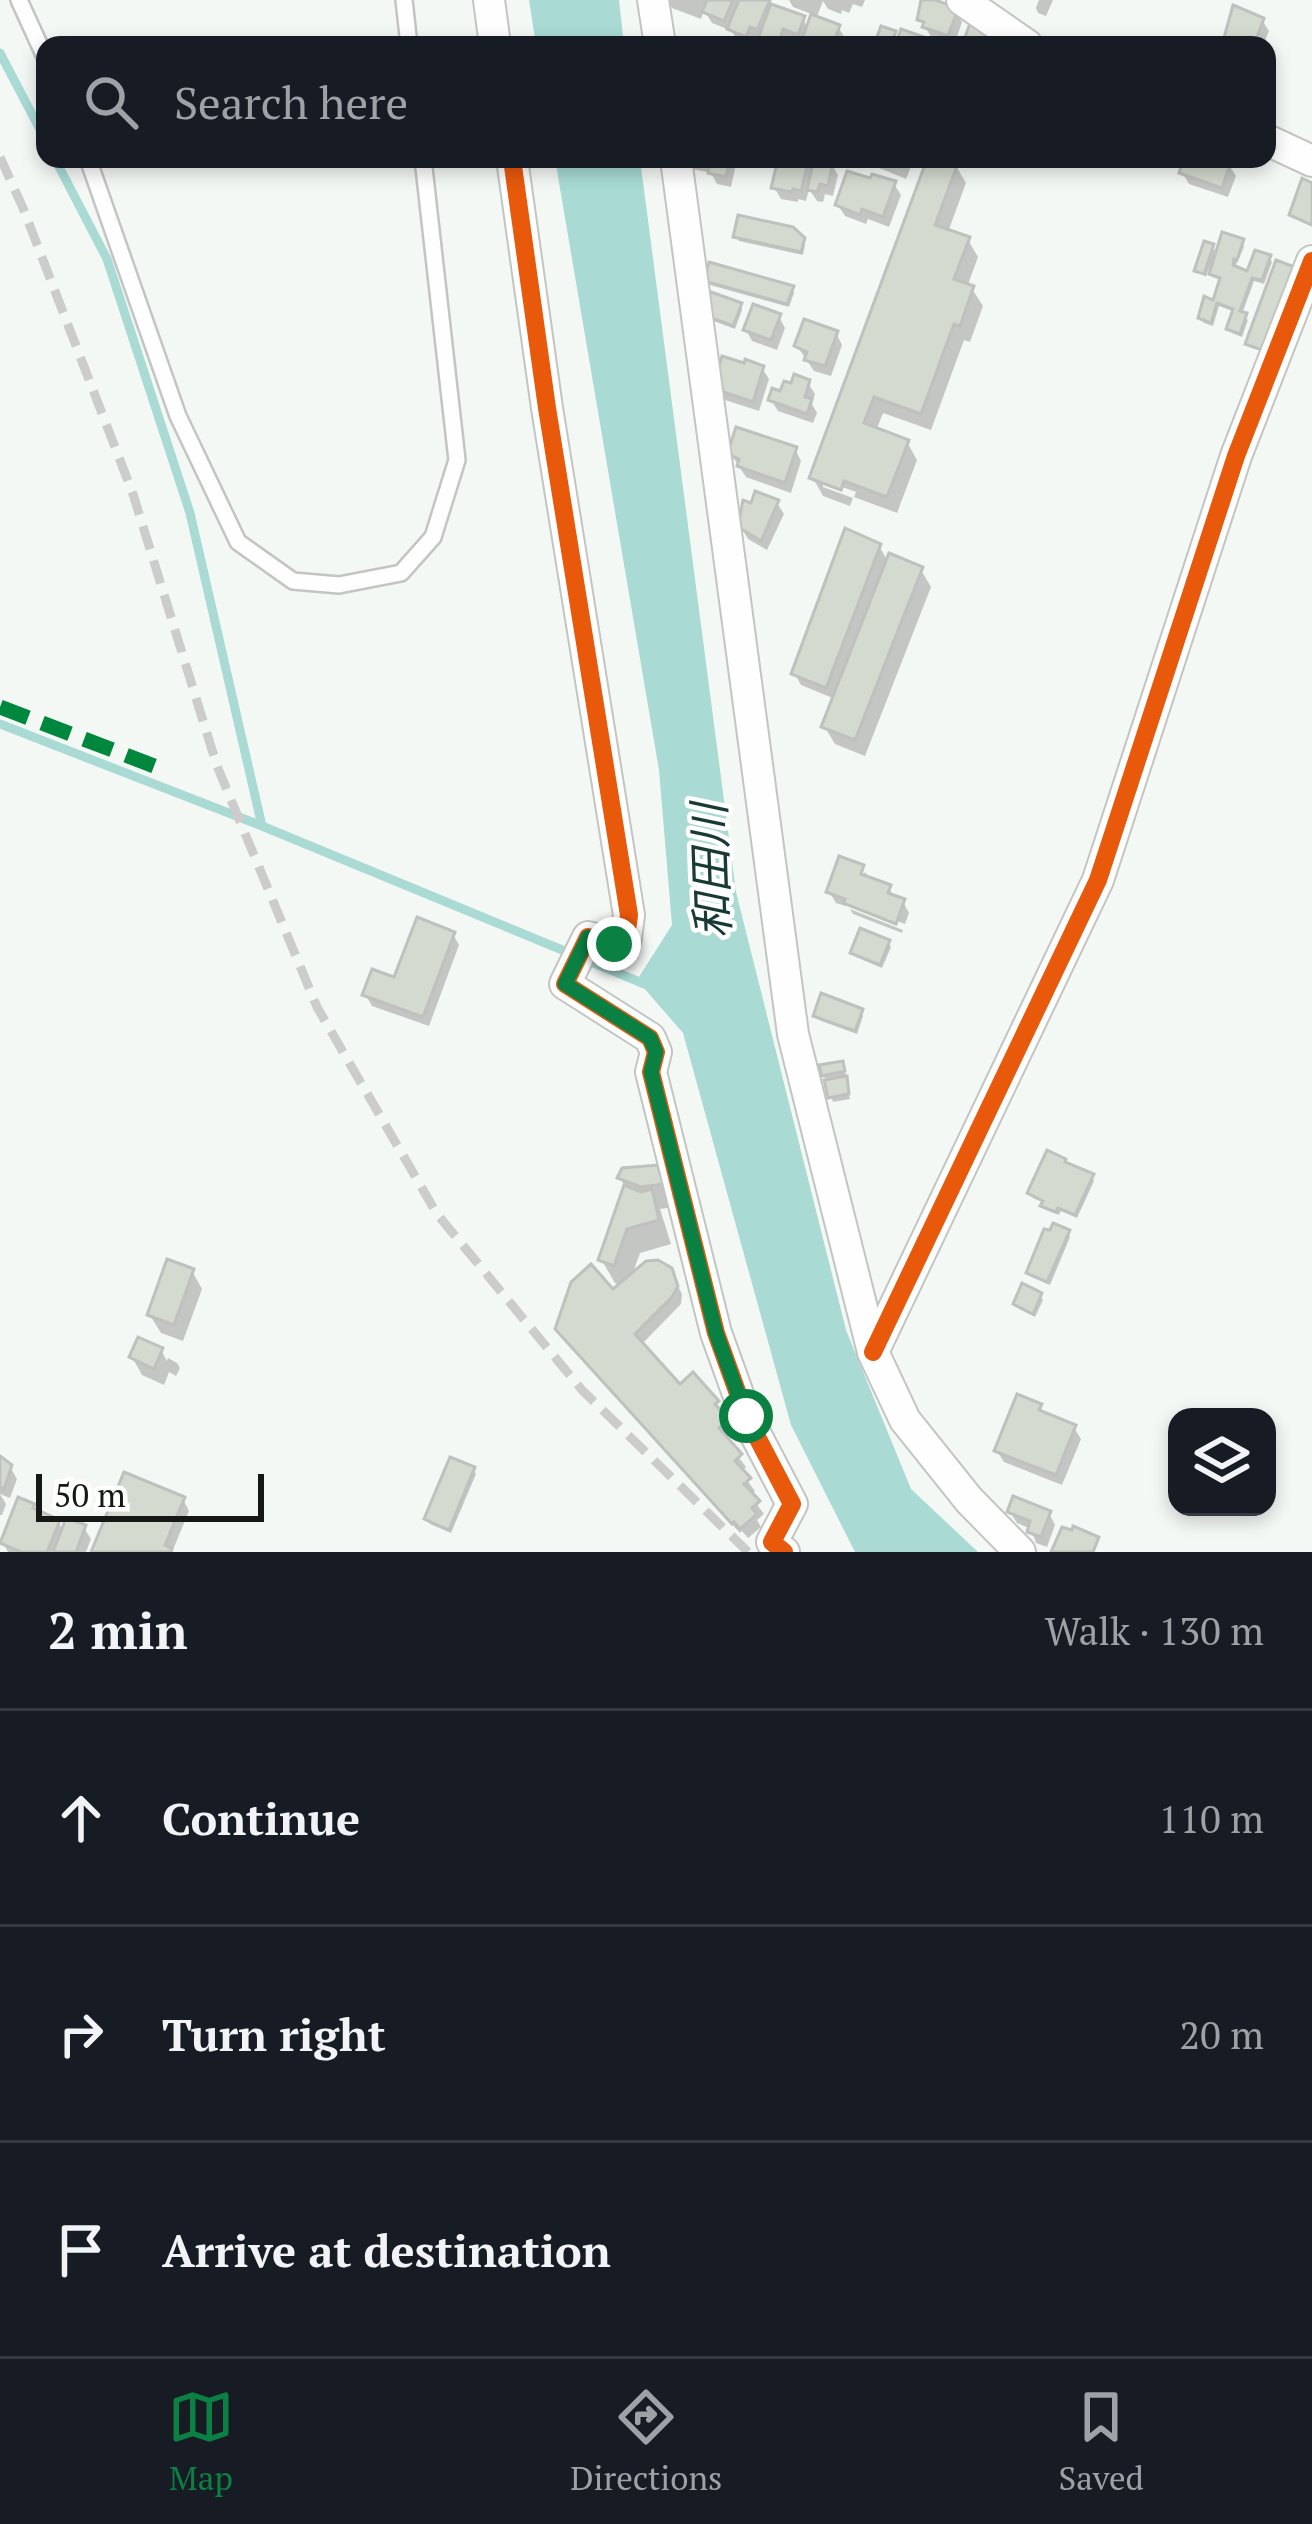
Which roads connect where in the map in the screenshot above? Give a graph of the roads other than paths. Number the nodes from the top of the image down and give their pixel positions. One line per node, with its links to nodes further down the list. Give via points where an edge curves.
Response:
1 (19, 0): 10 (lane)
2 (404, 0): 6 (lane)
3 (489, 0): 7 (street)
4 (652, 0): 8 (street)
5 (962, 0): 9 (street)
6 (409, 36)
7 (494, 36)
8 (658, 36)
9 (1014, 36)
10 (36, 37)
11 (1276, 144): 12 (street)
12 (1312, 161)
13 (91, 168): 14 (lane, via 178,416 238,542 292,581 339,585 401,573 433,537 457,460)
14 (424, 168)
15 (513, 168): 19 (street, via 629,915 626,938 614,944 588,937 565,984 650,1038 656,1052 651,1072 716,1333 746,1416 793,1504 772,1542)
16 (677, 168): 18 (street, via 793,1034)
17 (1312, 261): 18 (street, via 1236,456 1098,880)
18 (873, 1352): 20 (street, via 905,1420)
19 (784, 1552)
20 (1020, 1552)

